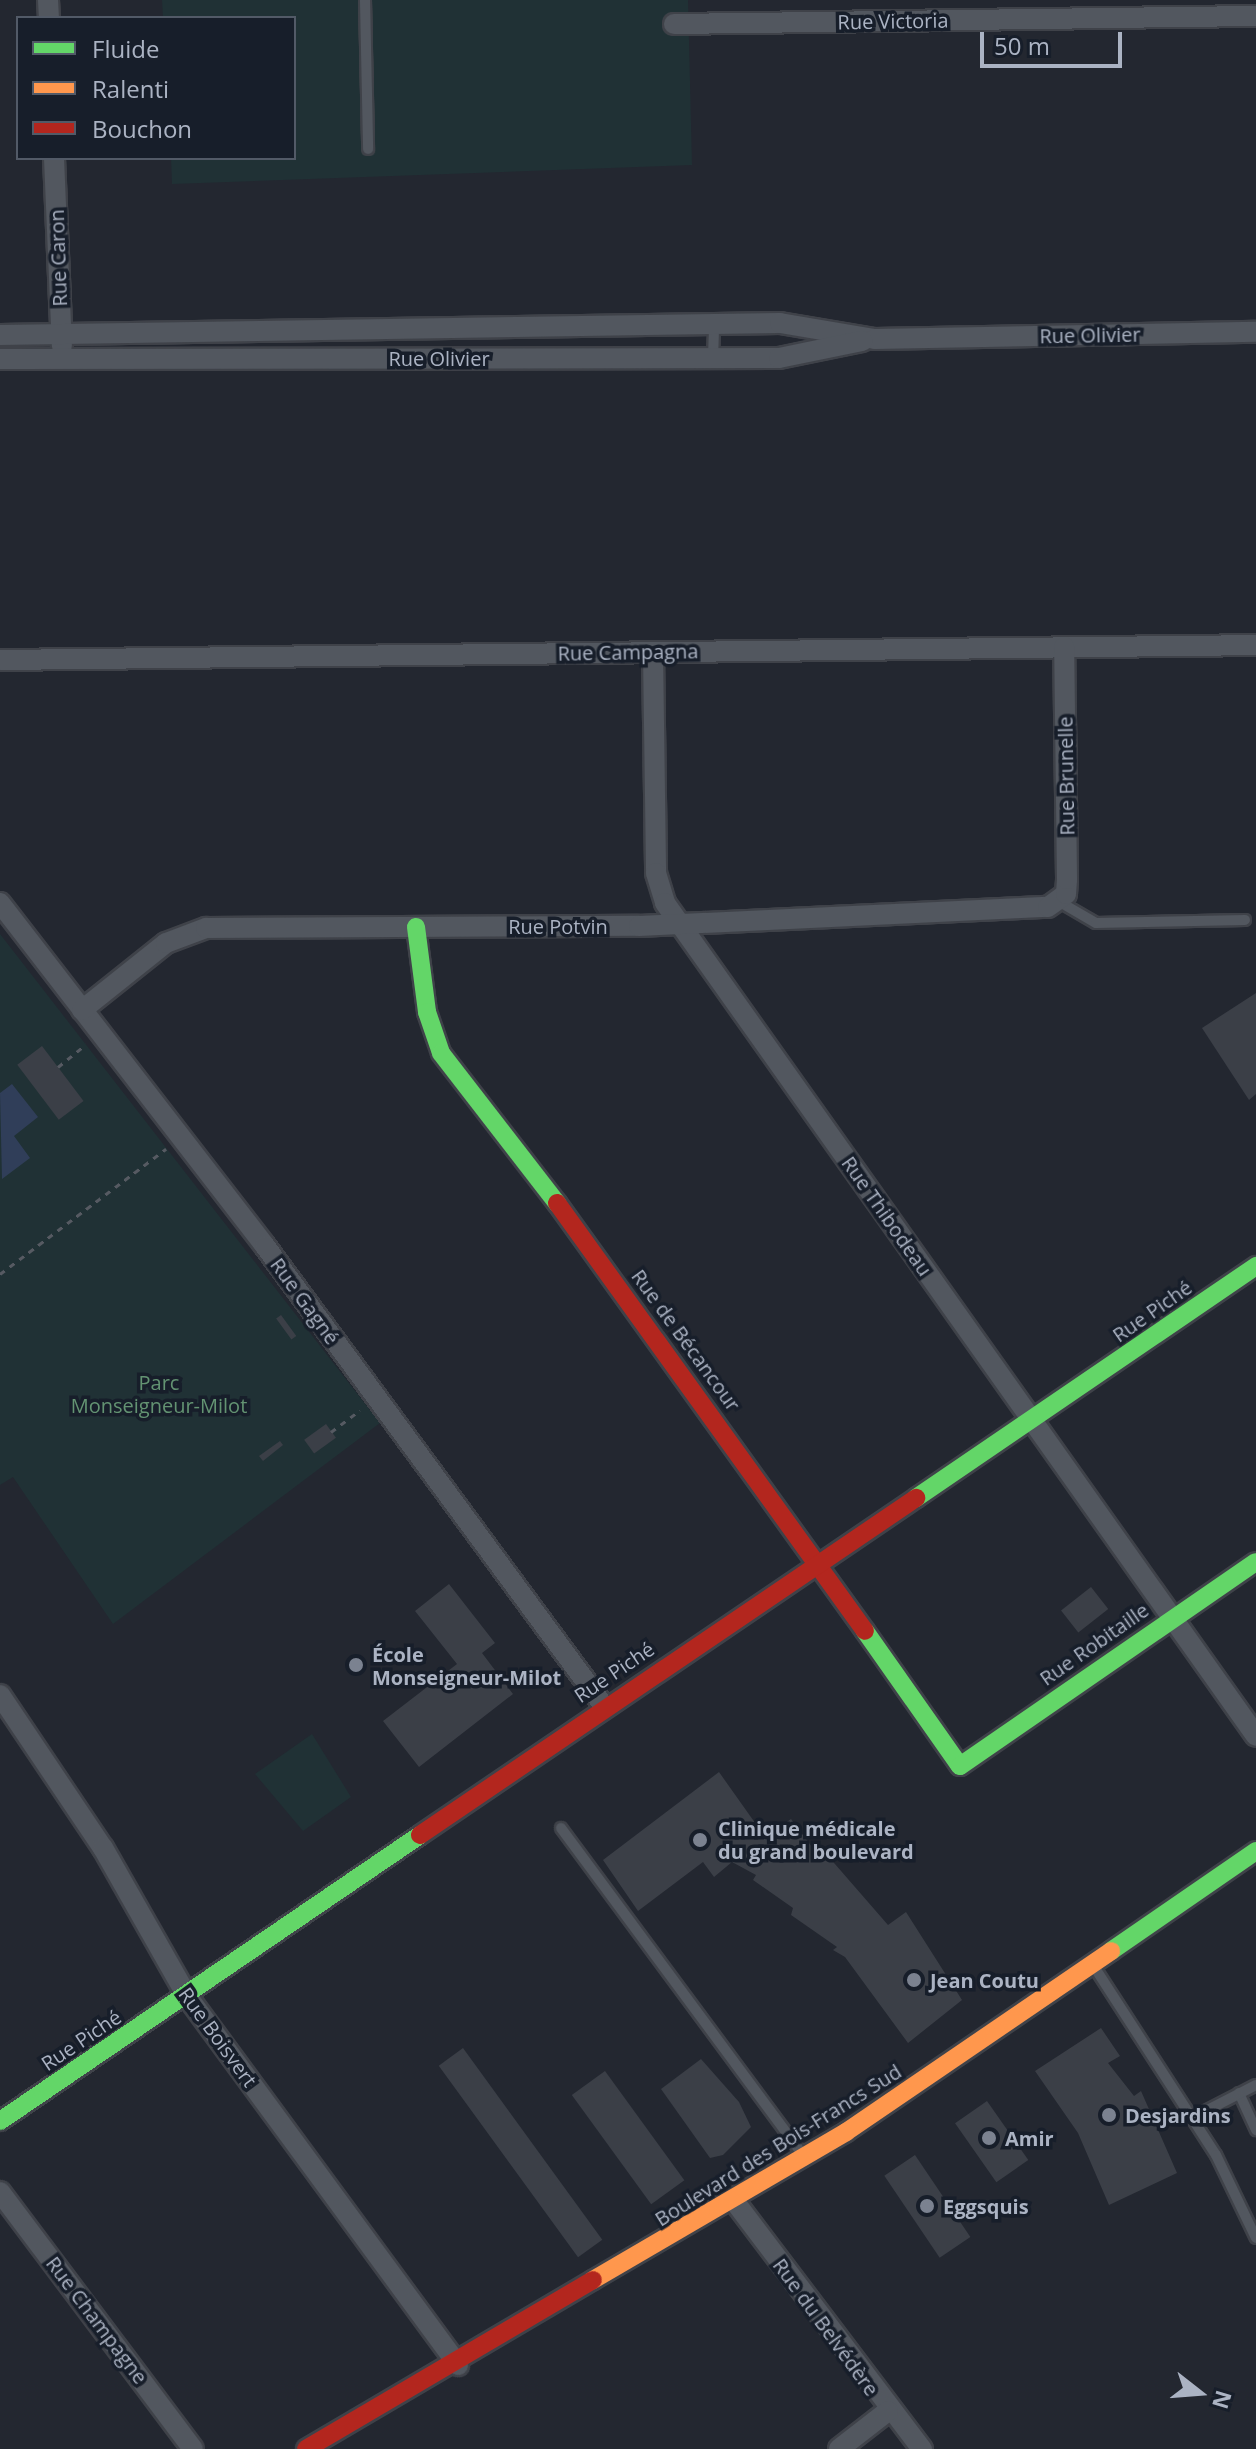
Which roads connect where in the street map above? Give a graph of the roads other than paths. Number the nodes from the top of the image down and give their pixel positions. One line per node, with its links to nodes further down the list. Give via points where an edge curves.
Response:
1 (365, 0): 4 (lane)
2 (1256, 16): 3 (street, Rue Victoria)
3 (674, 24)
4 (368, 149)
5 (54, 160): 9 (street, Rue Caron)
6 (714, 324): 7 (street, Rue Olivier); 11 (street, Rue Olivier, via 780,323); 14 (lane)
7 (388, 329): 9 (street, Rue Olivier); 13 (lane)
8 (1256, 332): 11 (street, Rue Olivier)
9 (61, 334): 10 (street, Rue Olivier); 12 (street, Rue Caron)
10 (0, 335)
11 (875, 339): 14 (street, Rue Olivier, via 779,358)
12 (62, 358): 13 (street, Rue Olivier); 15 (street, Rue Olivier)
13 (387, 358): 14 (street, Rue Olivier)
14 (713, 358)
15 (0, 359)
16 (1256, 645): 17 (street, Rue Campagna)
17 (1064, 647): 18 (street, Rue Campagna); 20 (street, Rue Brunelle, via 1067,879)
18 (653, 652): 19 (street, Rue Campagna); 23 (street, Rue Thibodeau, via 656,873 665,903)
19 (0, 660)
20 (1058, 901): 22 (lane, via 1096,923); 23 (street, Rue Potvin, via 1048,907)
21 (0, 903): 25 (street, Rue Gagné)
22 (1245, 920)
23 (681, 924): 24 (street, Rue Potvin); 27 (street, Rue Thibodeau)
24 (416, 927): 25 (street, Rue Potvin, via 183,932); 29 (street, Rue de Bécancour, via 427,1012 441,1053 630,1298)
25 (82, 1010): 32 (street, Rue Gagné)
26 (1256, 1266): 27 (street, Rue Piché)
27 (1032, 1421): 29 (street, Rue Piché); 30 (street, Rue Thibodeau)
28 (1256, 1562): 30 (street, Rue Robitaille)
29 (818, 1563): 32 (street, Rue Piché); 34 (street, Rue de Bécancour)
30 (1171, 1616): 33 (street, Rue Thibodeau); 34 (street, Rue Robitaille)
31 (1, 1698): 38 (street, Rue Boisvert, via 103,1848)
32 (603, 1705): 38 (street, Rue Piché)
33 (1256, 1736)
34 (960, 1766)
35 (561, 1828): 44 (lane)
36 (1256, 1851): 37 (street, Boulevard des Bois-Francs Sud)
37 (1092, 1964): 41 (lane); 44 (street, Boulevard des Bois-Francs Sud)
38 (187, 1996): 42 (street, Rue Piché); 48 (street, Rue Boisvert)
39 (1256, 2085): 40 (lane)
40 (1239, 2093): 41 (lane); 43 (lane)
41 (1192, 2118): 47 (lane)
42 (0, 2121)
43 (1256, 2130)
44 (806, 2157): 46 (street, Boulevard des Bois-Francs Sud)
45 (0, 2192): 50 (street, Rue Champagne)
46 (735, 2202): 48 (street, Boulevard des Bois-Francs Sud); 49 (street, Rue du Belvédère)
47 (1256, 2238)
48 (458, 2365): 51 (street, Boulevard des Bois-Francs Sud)
49 (888, 2411): 52 (street); 53 (street, Rue du Belvédère)
50 (193, 2449)
51 (306, 2449)
52 (839, 2449)
53 (922, 2449)

